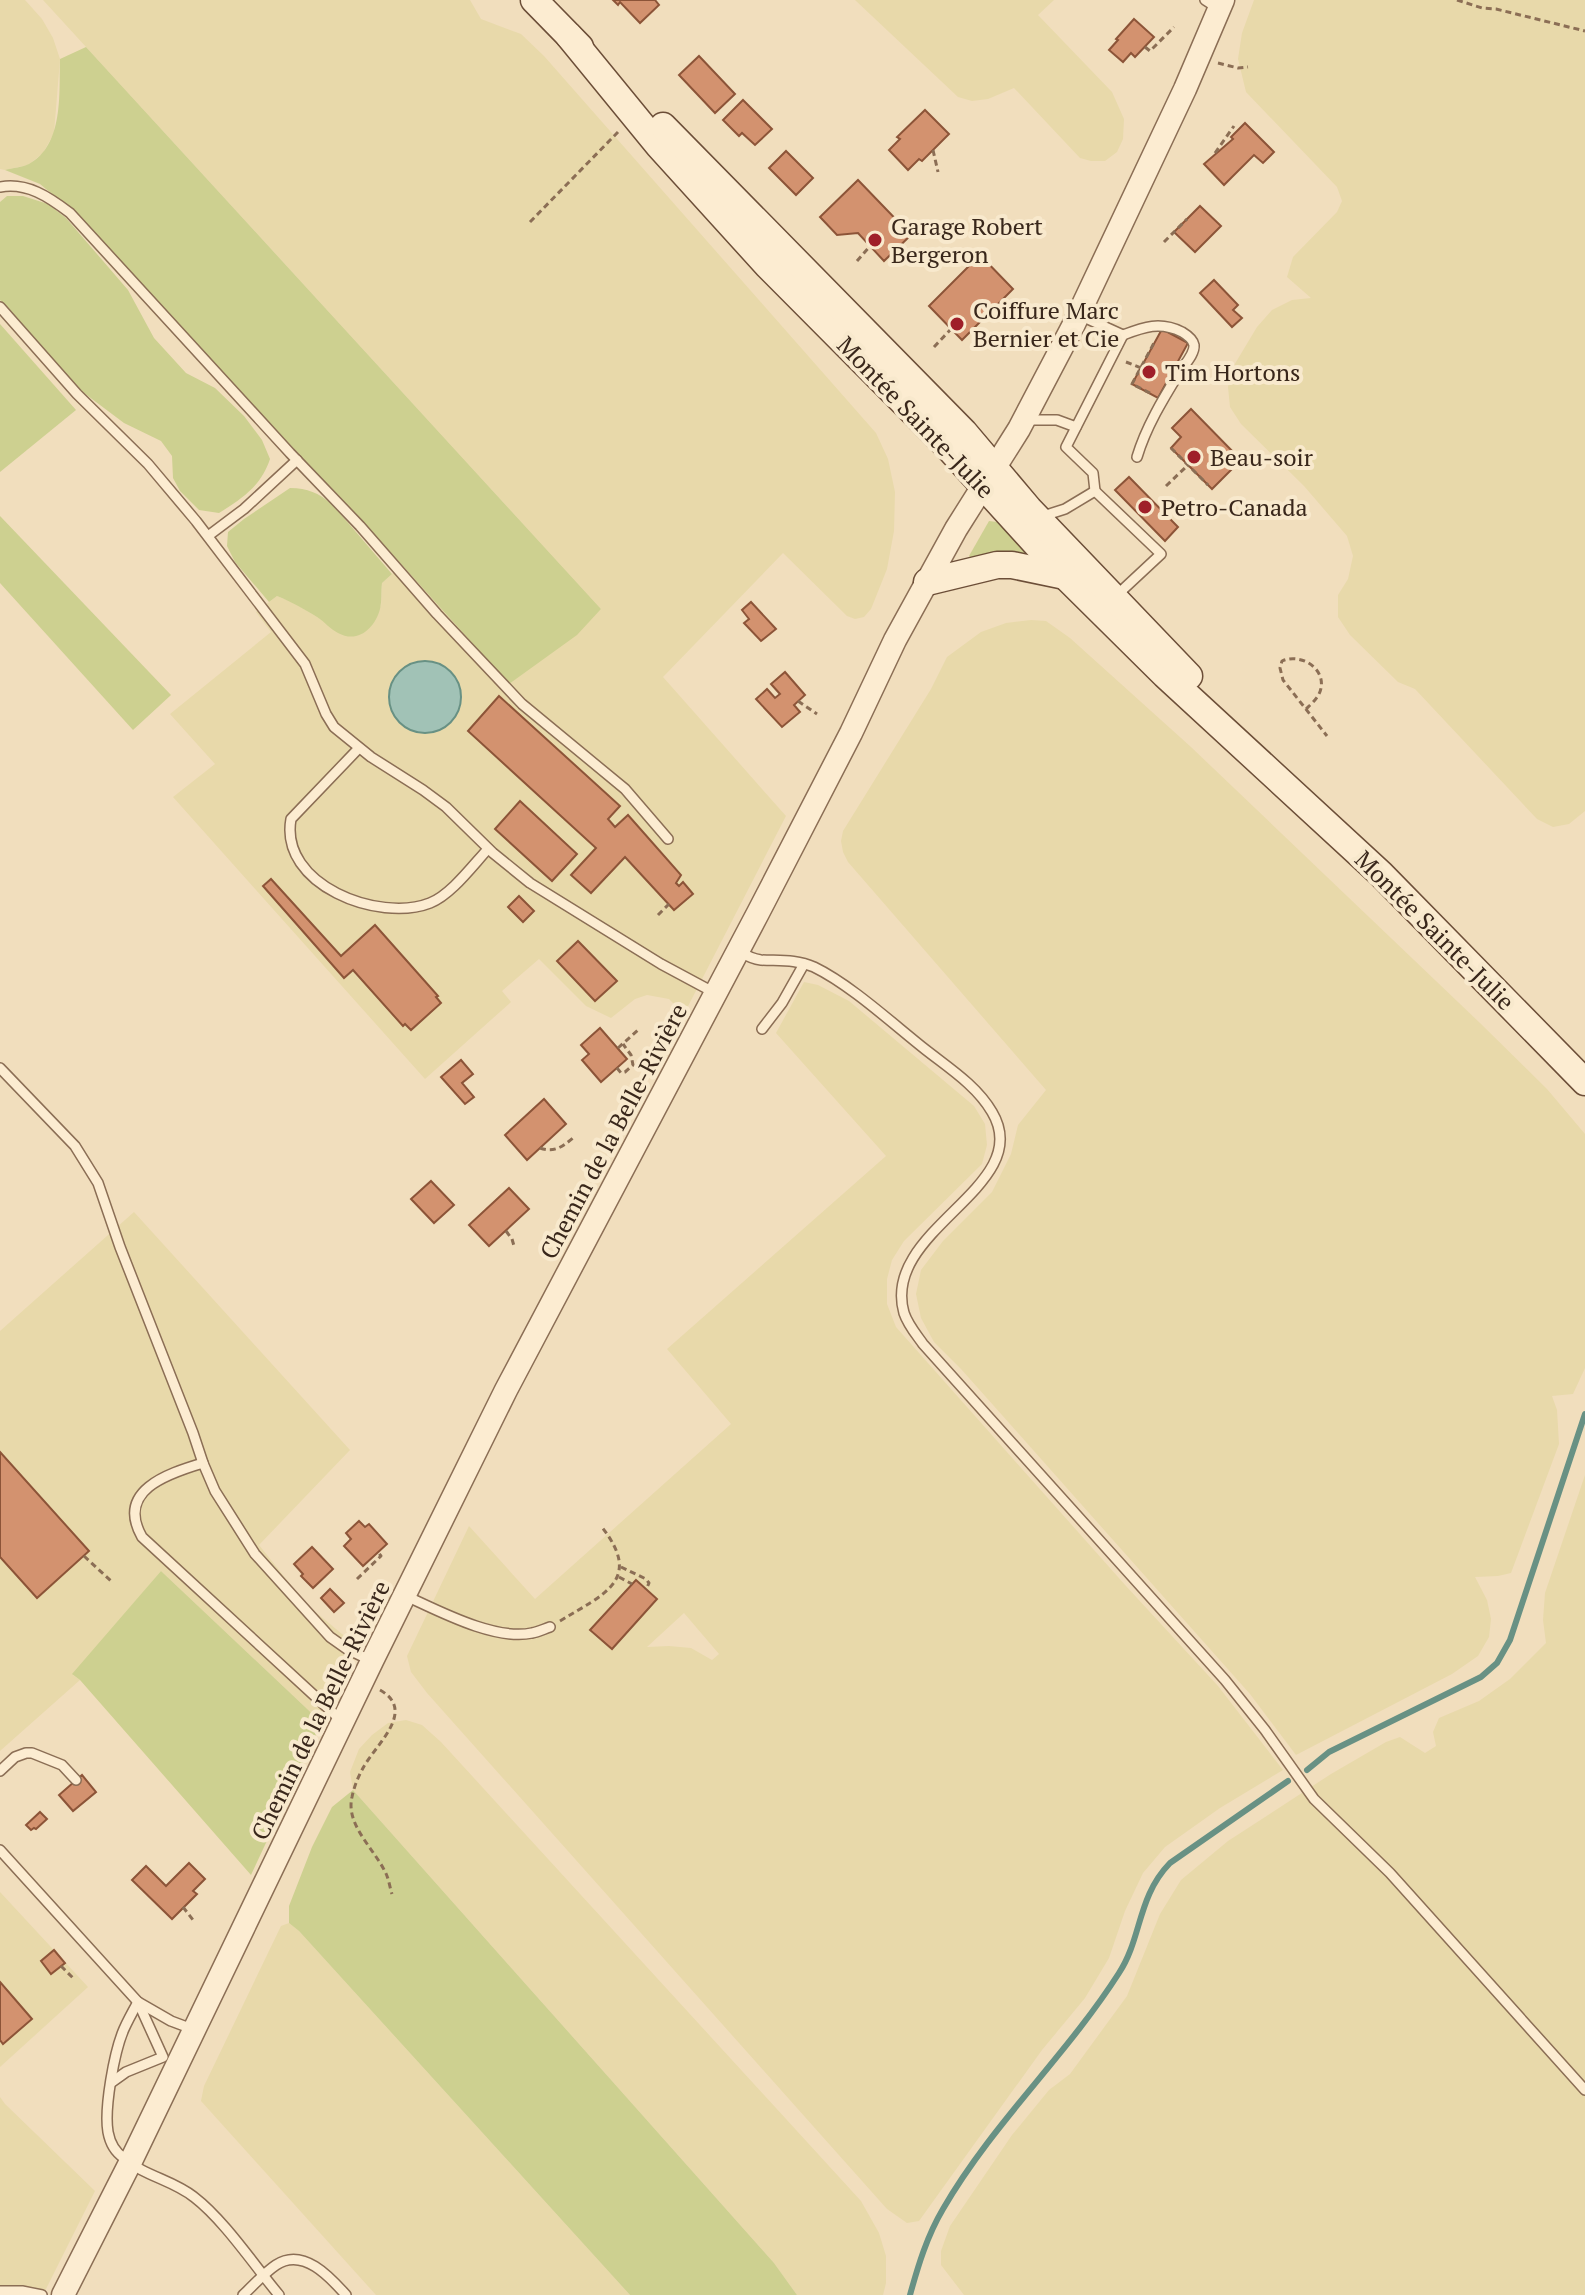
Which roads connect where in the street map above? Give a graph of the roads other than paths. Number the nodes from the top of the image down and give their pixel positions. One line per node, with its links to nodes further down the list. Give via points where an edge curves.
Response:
1 (534, 0): 3 (main road, Montée Sainte-Julie)
2 (1216, 3): 6 (street, Chemin de la Belle-Rivière, via 1199,57)
3 (569, 36): 12 (main road, Montée Sainte-Julie, via 767,265 903,401); 12 (main road, Montée Sainte-Julie, via 964,432)
4 (0, 187): 11 (lane, via 22,186 70,213)
5 (0, 307): 15 (lane)
6 (1078, 314): 7 (lane); 8 (street, Chemin de la Belle-Rivière)
7 (1123, 335): 9 (lane); 10 (lane, via 1162,324 1190,336 1194,345)
8 (1024, 420): 9 (lane, via 1049,419); 12 (street, Chemin de la Belle-Rivière)
9 (1076, 427): 13 (lane, via 1066,447 1093,473)
10 (1137, 457)
11 (297, 460): 15 (lane); 21 (lane, via 522,704 625,789)
12 (989, 477): 14 (main road, Montée Sainte-Julie); 16 (main road, Montée Sainte-Julie); 17 (street, Chemin de la Belle-Rivière)
13 (1095, 491): 14 (lane); 18 (lane, via 1161,554)
14 (1038, 518): 18 (main road, Montée Sainte-Julie)
15 (208, 536): 19 (lane, via 305,664 334,727)
16 (1065, 576): 17 (main road, via 1004,565); 20 (main road, Montée Sainte-Julie)
17 (927, 582): 23 (street, Chemin de la Belle-Rivière)
18 (1114, 598): 20 (main road, Montée Sainte-Julie)
19 (359, 748): 22 (lane, via 444,806); 22 (lane, via 291,819 292,846 318,881 363,903 413,908 437,900)
20 (1280, 781): 28 (main road, Montée Sainte-Julie, via 1381,874)
21 (668, 839)
22 (488, 849): 25 (lane, via 582,917)
23 (738, 951): 24 (lane, via 759,960); 25 (street, Chemin de la Belle-Rivière)
24 (804, 964): 26 (lane); 41 (lane, via 857,994 965,1081 998,1124 999,1151 987,1175 928,1236 906,1270 902,1298 908,1322 923,1344 1225,1680 1314,1799 1390,1873)
25 (715, 993): 30 (street, Chemin de la Belle-Rivière)
26 (762, 1029)
27 (0, 1068): 29 (lane, via 75,1146 98,1183)
28 (1585, 1082)
29 (203, 1463): 32 (lane, via 255,1554 330,1637); 33 (lane, via 169,1475 144,1492 136,1501 134,1523 142,1537)
30 (404, 1595): 31 (lane, via 503,1633); 32 (street, Chemin de la Belle-Rivière)
31 (550, 1627)
32 (368, 1670): 33 (street, Chemin de la Belle-Rivière)
33 (343, 1722): 38 (street, Chemin de la Belle-Rivière)
34 (0, 1771): 35 (lane, via 15,1757 32,1753 57,1761)
35 (76, 1780)
36 (0, 1850): 37 (lane)
37 (138, 2002): 38 (lane); 39 (lane); 40 (lane, via 123,2031)
38 (195, 2030): 39 (street, Chemin de la Belle-Rivière)
39 (170, 2061): 40 (lane, via 126,2072); 42 (street, Chemin de la Belle-Rivière)
40 (112, 2082): 42 (lane, via 108,2131 113,2147)
41 (1585, 2090)
42 (130, 2163): 43 (lane, via 192,2195); 46 (street, Chemin de la Belle-Rivière)
43 (263, 2276): 47 (lane); 48 (lane); 49 (lane, via 286,2260 300,2260 316,2265)
44 (0, 2291): 45 (lane)
45 (42, 2295)
46 (63, 2295)
47 (243, 2295)
48 (279, 2295)
49 (346, 2295)

